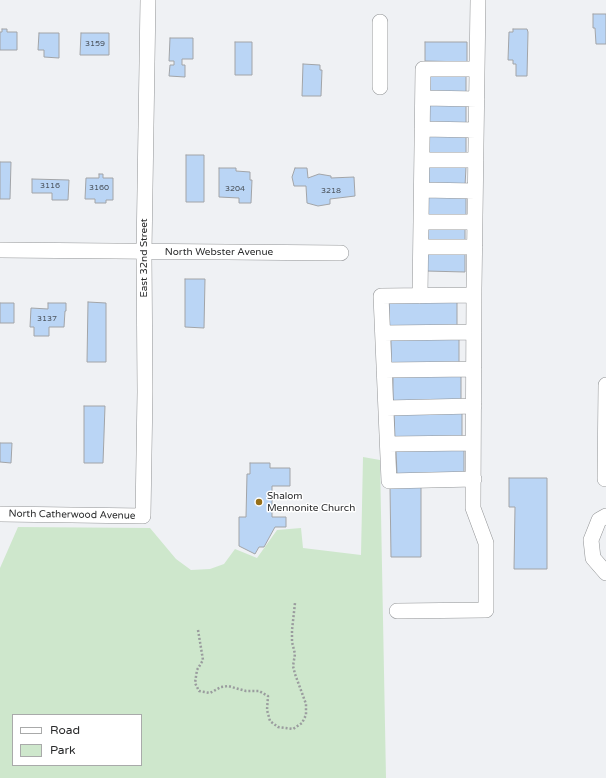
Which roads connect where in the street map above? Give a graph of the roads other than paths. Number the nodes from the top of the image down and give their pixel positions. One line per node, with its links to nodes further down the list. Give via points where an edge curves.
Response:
1 (148, 0): 19 (street, East 32nd Street)
2 (478, 0): 4 (street)
3 (380, 22): 5 (street)
4 (477, 69): 6 (street, via 423,68); 7 (street)
5 (380, 87)
6 (423, 98): 7 (street); 8 (street)
7 (477, 99): 9 (street)
8 (422, 129): 9 (street); 10 (street)
9 (476, 130): 11 (street)
10 (422, 160): 11 (street); 12 (street)
11 (476, 160): 13 (street)
12 (422, 190): 13 (street); 14 (street)
13 (475, 191): 15 (street)
14 (421, 222): 15 (street); 16 (street)
15 (475, 222): 17 (street)
16 (421, 246): 17 (street); 22 (street)
17 (475, 247): 21 (street)
18 (0, 250): 19 (street, North Webster Avenue)
19 (144, 252): 20 (street, North Webster Avenue); 35 (street, East 32nd Street)
20 (341, 253)
21 (474, 295): 22 (street); 23 (street)
22 (420, 296): 24 (street, via 381,296)
23 (474, 332): 24 (street); 25 (street)
24 (383, 333): 26 (street)
25 (474, 369): 26 (street); 28 (street)
26 (384, 370): 29 (street)
27 (606, 385): 33 (street)
28 (474, 406): 29 (street); 30 (street)
29 (386, 408): 31 (street)
30 (474, 443): 31 (street); 32 (street)
31 (388, 444): 32 (street, via 389,481)
32 (474, 479): 38 (street, via 473,508 486,543 486,610)
33 (605, 479)
34 (0, 514): 35 (street, North Catherwood Avenue)
35 (143, 516)
36 (606, 516): 37 (street, via 599,520 591,540 593,558)
37 (606, 573)
38 (397, 611)

